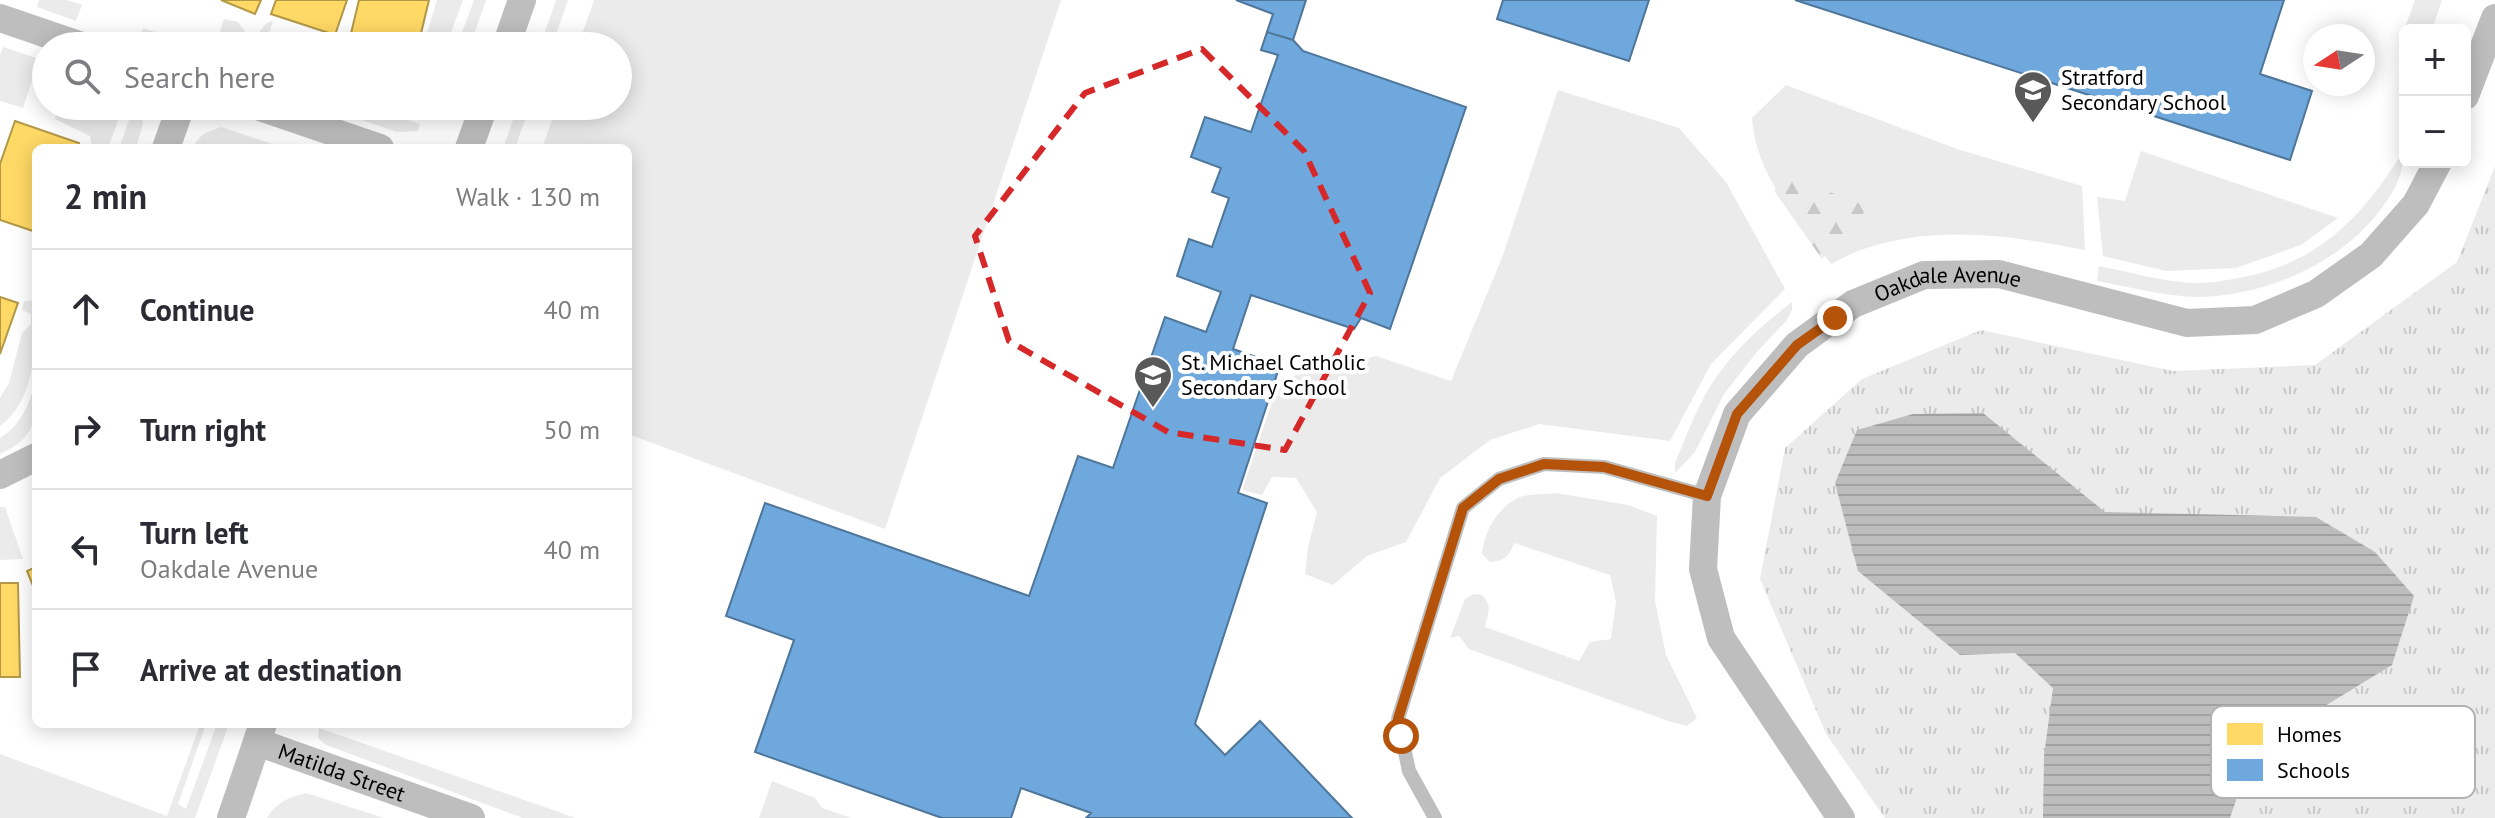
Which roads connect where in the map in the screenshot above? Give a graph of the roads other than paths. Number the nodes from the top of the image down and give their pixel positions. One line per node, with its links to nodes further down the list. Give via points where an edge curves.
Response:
1 (522, 0): 5 (street)
2 (0, 18): 4 (street)
3 (2495, 18): 6 (street)
4 (41, 32)
5 (511, 32)
6 (2471, 80)
7 (176, 120): 10 (street)
8 (298, 120): 11 (street)
9 (479, 120): 12 (street)
10 (167, 144)
11 (368, 144)
12 (470, 144)
13 (2435, 168): 16 (street, Oakdale Avenue, via 2416,204 2371,255 2316,294 2255,320 2187,323 1999,274 1924,275 1853,304 1797,345 1737,414)
14 (32, 459): 15 (street)
15 (0, 475)
16 (1707, 496): 20 (lane, via 1604,467 1544,464 1499,479 1463,508 1398,719 1409,771); 21 (street, Oakdale Avenue, via 1703,569 1721,638)
17 (260, 733): 18 (street); 19 (street, Matilda Street)
18 (231, 818)
19 (471, 818)
20 (1435, 818)
21 (1841, 818)

